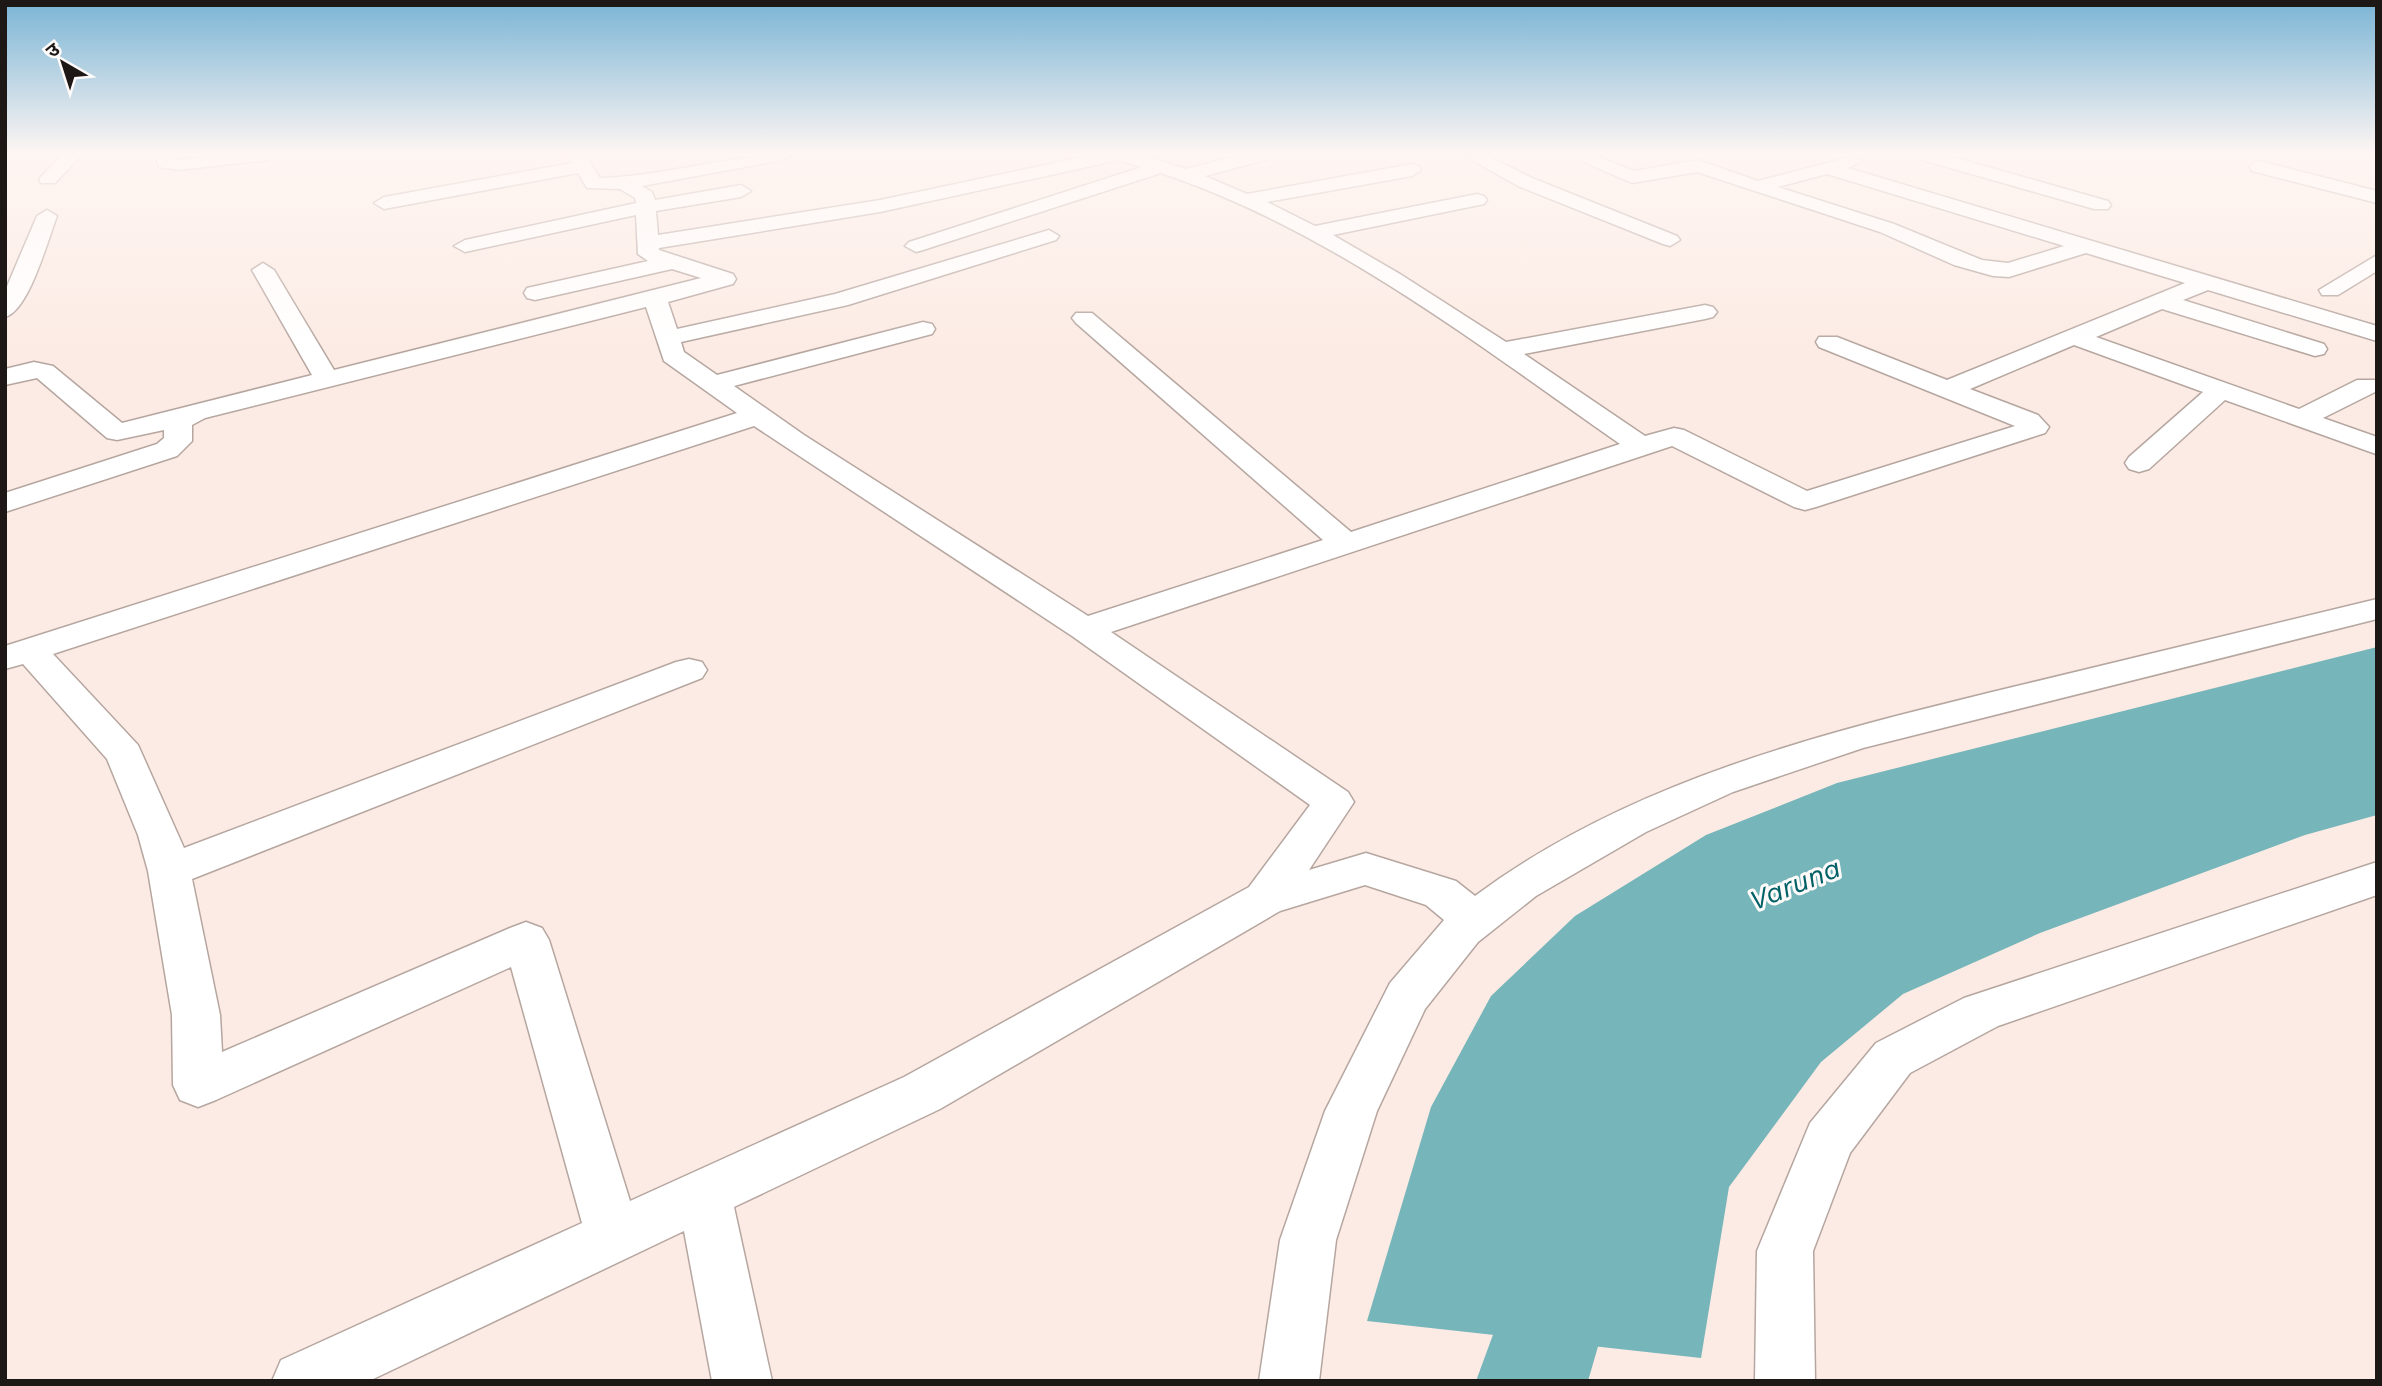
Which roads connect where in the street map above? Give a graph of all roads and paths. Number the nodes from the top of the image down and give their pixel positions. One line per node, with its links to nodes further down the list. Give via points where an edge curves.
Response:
1 (46, 220): 25 (street)
2 (553, 220): 14 (street)
3 (646, 220): 17 (street)
4 (815, 220): 17 (street)
5 (997, 220): 15 (street)
6 (1288, 220): 11 (street)
7 (1379, 220): 11 (street)
8 (1619, 220): 13 (street)
9 (1861, 220): 16 (street, via 1999,271)
10 (2010, 220): 16 (street)
11 (1313, 233): 34 (street)
12 (1049, 236): 31 (street, via 751,331)
13 (1671, 240)
14 (466, 246)
15 (916, 246)
16 (2087, 246): 20 (street)
17 (660, 252): 22 (street); 23 (street, via 725,279)
18 (2377, 261): 21 (street)
19 (264, 270): 36 (street)
20 (2208, 282): 24 (street); 29 (street)
21 (2330, 289)
22 (535, 293)
23 (655, 298): 31 (street); 36 (street)
24 (2161, 301): 30 (street); 33 (street)
25 (5, 310)
26 (1705, 312): 34 (street)
27 (1084, 318): 48 (street)
28 (923, 329): 37 (street)
29 (2373, 330)
30 (2074, 337): 39 (street); 40 (street)
31 (668, 338): 37 (street, via 673,356)
32 (1828, 342): 39 (street)
33 (2315, 349)
34 (1500, 351): 44 (street)
35 (5, 377): 42 (street, via 44,371 117,432)
36 (327, 379): 42 (street)
37 (713, 384): 41 (street)
38 (2366, 386): 43 (street)
39 (1947, 389): 44 (street, via 2035,427 1805,501 1674,436)
40 (2221, 390): 43 (street); 46 (street)
41 (757, 416): 50 (street); 51 (street)
42 (181, 418): 47 (street, via 177,441 167,450)
43 (2300, 419): 45 (street)
44 (1639, 445): 48 (street)
45 (2376, 446)
46 (2139, 463)
47 (5, 503)
48 (1345, 543): 50 (street)
49 (2377, 609): 56 (street, via 1853,738 1719,782 1631,822 1521,884)
50 (1084, 629): 55 (street, via 1334,802)
51 (18, 654): 53 (street, via 124,754 159,835)
52 (689, 670): 53 (street)
53 (169, 872): 58 (street, via 196,1015 198,1085 526,940)
54 (2377, 878): 62 (street, via 1981,1012 1893,1058 1829,1140 1785,1251)
55 (1265, 899): 56 (street, via 1366,869 1441,894); 57 (street, via 922,1093)
56 (1476, 922): 61 (street, via 1462,930 1407,997 1351,1111 1308,1240)
57 (704, 1194): 58 (street); 60 (street)
58 (614, 1236): 59 (street)
59 (302, 1381)
60 (742, 1381)
61 (1289, 1381)
62 (1785, 1381)

